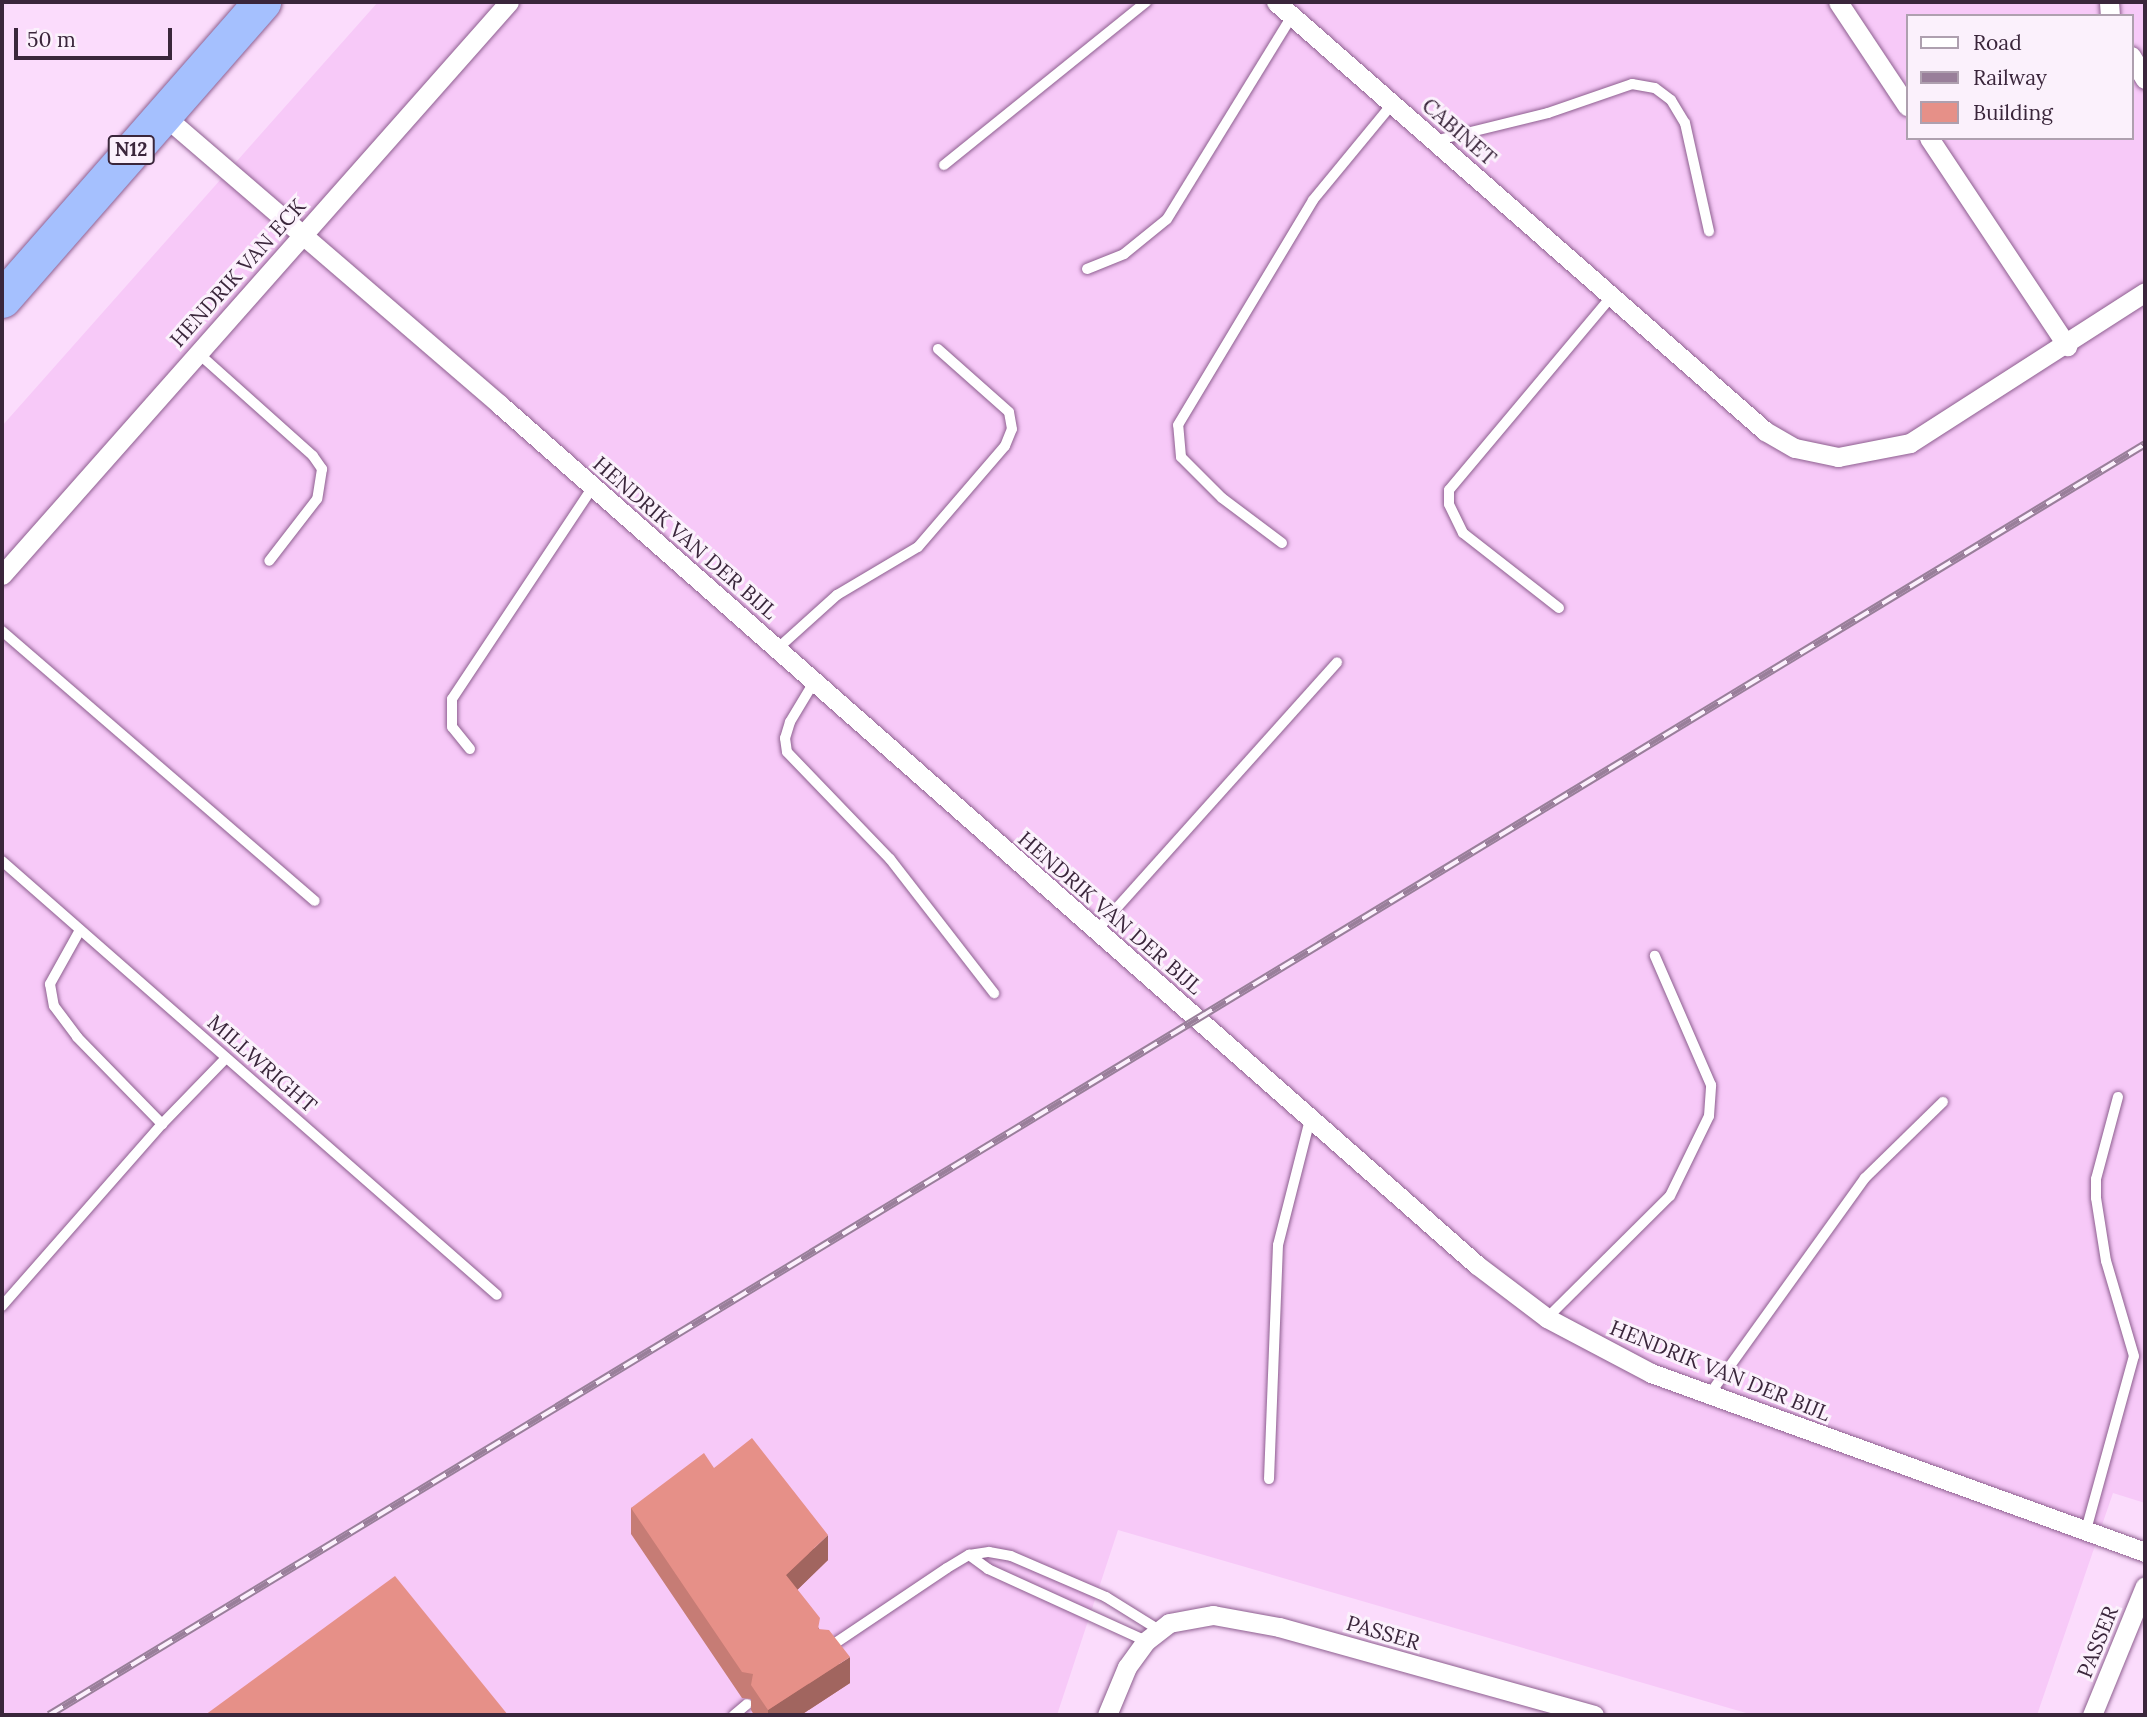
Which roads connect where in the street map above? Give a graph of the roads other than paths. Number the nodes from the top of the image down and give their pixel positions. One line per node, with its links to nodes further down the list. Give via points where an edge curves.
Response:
1 (262, 2): 11 (highway, N12)
2 (509, 2): 16 (street, HENDRIK VAN ECK)
3 (1146, 2): 14 (lane)
4 (1276, 2): 6 (street, CABINET)
5 (1838, 2): 10 (street)
6 (1292, 16): 9 (street, CABINET); 17 (lane, via 1167,219 1124,254)
7 (2133, 59): 8 (street)
8 (2145, 79)
9 (1392, 104): 13 (street, CABINET); 25 (lane, via 1313,200 1178,425 1181,457 1223,498)
10 (1906, 104)
11 (162, 114): 16 (street, HENDRIK VAN DER BIJL); 20 (highway, N12)
12 (1930, 140): 21 (street)
13 (1434, 141): 15 (lane, via 1548,113 1632,84 1654,88 1671,100 1685,123); 19 (street, CABINET)
14 (944, 164)
15 (1709, 231)
16 (303, 235): 23 (street, HENDRIK VAN ECK); 24 (street, HENDRIK VAN DER BIJL)
17 (1087, 269)
18 (2145, 292): 21 (street, CABINET)
19 (1613, 296): 21 (street, CABINET, via 1776,439 1838,457 1910,443); 28 (lane, via 1449,490 1449,504 1463,533)
20 (2, 299)
21 (2067, 346)
22 (938, 349): 30 (lane, via 1009,412 1012,429 1005,446 918,547 827,603)
23 (198, 353): 26 (lane, via 322,469 317,499); 27 (street, HENDRIK VAN ECK)
24 (593, 487): 30 (street, HENDRIK VAN DER BIJL); 33 (lane, via 452,699 452,727)
25 (1282, 543)
26 (269, 561)
27 (2, 575)
28 (1559, 608)
29 (2, 631): 35 (lane)
30 (777, 649): 32 (street, HENDRIK VAN DER BIJL)
31 (1337, 662): 37 (lane)
32 (814, 682): 37 (street, HENDRIK VAN DER BIJL); 39 (lane, via 790,722 787,752 890,859)
33 (470, 749)
34 (2, 860): 36 (lane, MILLWRIGHT)
35 (315, 901)
36 (80, 930): 40 (lane, MILLWRIGHT); 44 (lane, via 50,984 54,1006 77,1037)
37 (1096, 931): 43 (street, HENDRIK VAN DER BIJL)
38 (1655, 956): 47 (lane, via 1708,1075 1713,1099 1709,1116 1670,1196 1639,1232)
39 (994, 993)
40 (226, 1058): 44 (lane); 45 (lane, MILLWRIGHT)
41 (2118, 1097): 50 (lane, via 2096,1180 2096,1198 2106,1261 2134,1356)
42 (1943, 1102): 48 (lane, via 1865,1178)
43 (1310, 1119): 47 (street, HENDRIK VAN DER BIJL, via 1477,1265); 49 (lane, via 1278,1245)
44 (162, 1124): 46 (lane)
45 (497, 1295)
46 (2, 1306)
47 (1547, 1318): 48 (street, HENDRIK VAN DER BIJL, via 1601,1350)
48 (1709, 1395): 50 (street, HENDRIK VAN DER BIJL)
49 (1269, 1479)
50 (2086, 1530): 51 (street, HENDRIK VAN DER BIJL)
51 (2145, 1552)
52 (970, 1555): 54 (lane, via 988,1569); 54 (lane, via 1012,1556 1106,1597); 55 (lane)
53 (2145, 1586): 60 (street, PASSER)
54 (1152, 1635): 58 (street, via 1127,1667); 59 (street, PASSER, via 1169,1623 1200,1616 1249,1619)
55 (824, 1650)
56 (747, 1704): 57 (lane)
57 (734, 1715)
58 (1107, 1715)
59 (1594, 1715)
60 (2092, 1715)

